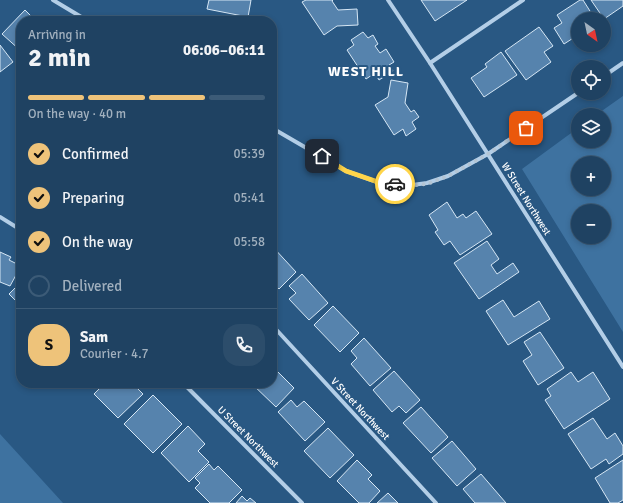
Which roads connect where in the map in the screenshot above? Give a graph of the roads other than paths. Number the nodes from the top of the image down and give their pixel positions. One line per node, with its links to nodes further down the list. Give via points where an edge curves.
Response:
1 (53, 0): 4 (street)
2 (388, 0): 5 (street, W Street Northwest)
3 (523, 0): 5 (street)
4 (80, 16)
5 (430, 63): 10 (street, W Street Northwest)
6 (623, 63): 7 (street)
7 (611, 71)
8 (571, 98): 10 (street)
9 (277, 131): 10 (street, via 346,171 378,182 405,186 427,184 448,176)
10 (488, 154): 14 (street, W Street Northwest)
11 (0, 217): 12 (street)
12 (16, 227)
13 (277, 330): 17 (street, V Street Northwest)
14 (623, 367)
15 (188, 388): 16 (street, U Street Northwest)
16 (302, 503)
17 (436, 503)

